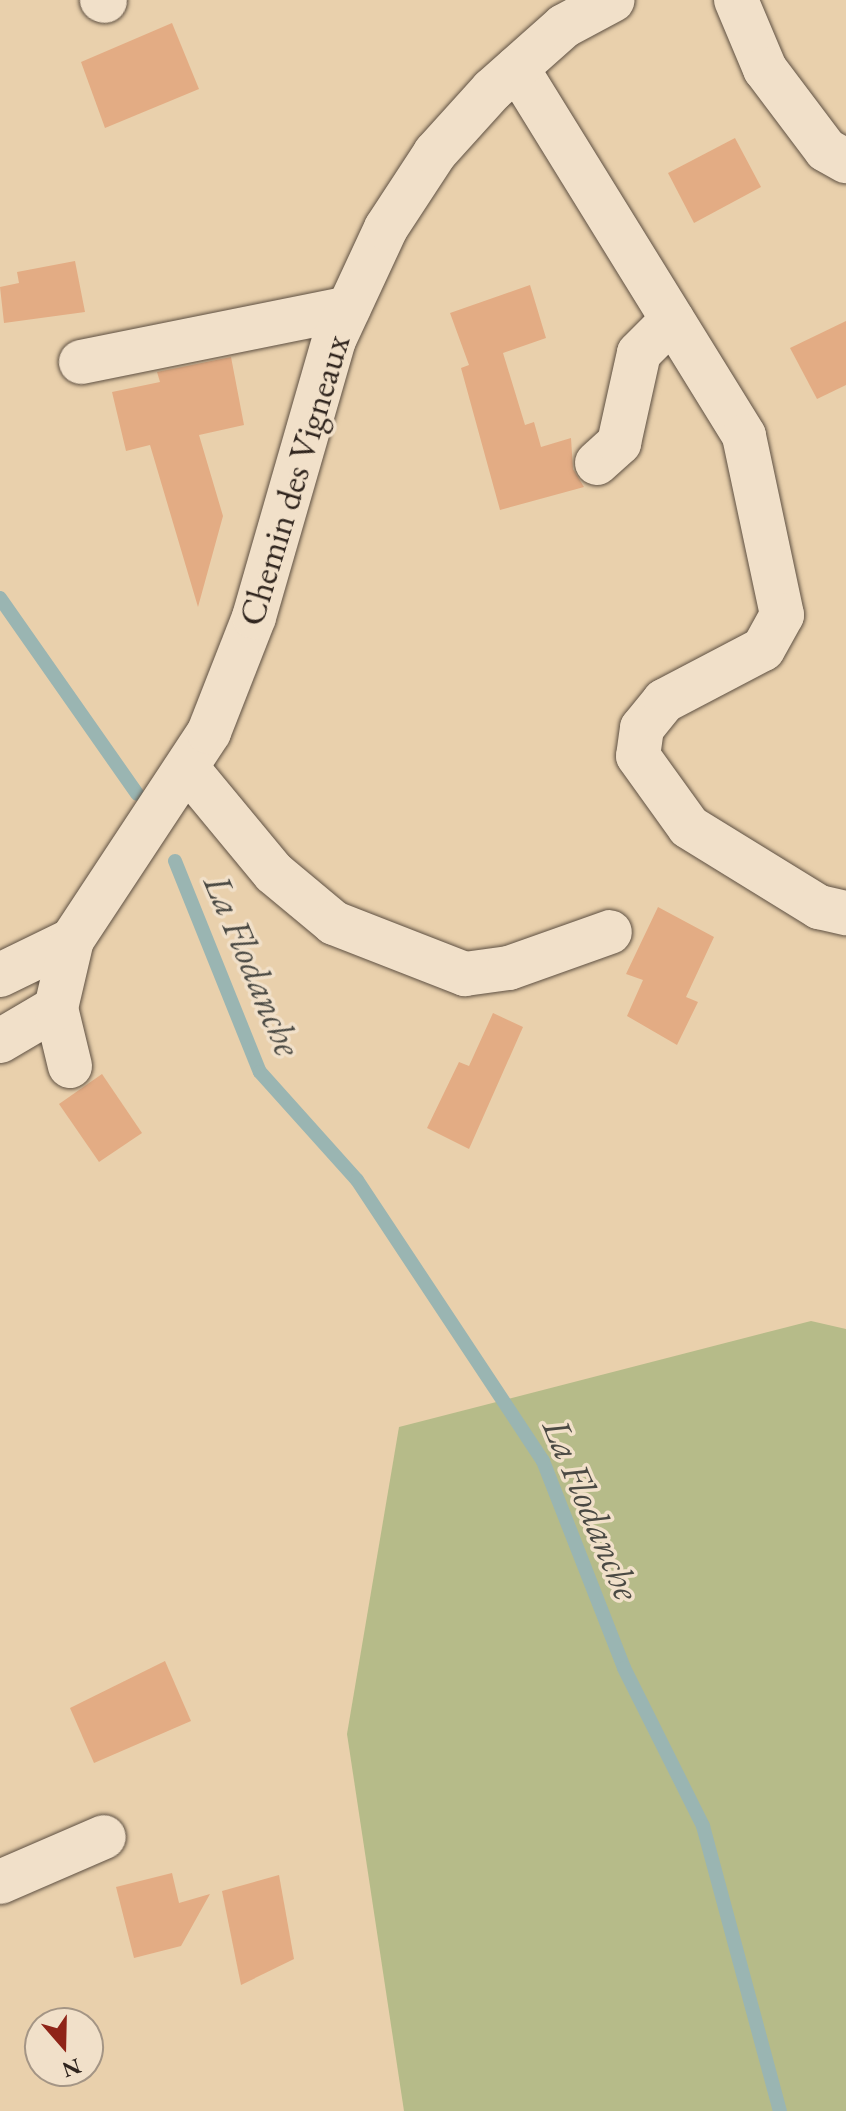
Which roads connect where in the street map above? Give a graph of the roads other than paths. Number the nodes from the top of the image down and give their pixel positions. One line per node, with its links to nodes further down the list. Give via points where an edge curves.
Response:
1 (613, 0): 3 (street, Chemin des Vigneaux, via 564,26)
2 (736, 0): 4 (street, via 765,69 826,150)
3 (517, 68): 5 (street, Chemin des Vigneaux, via 435,153 386,228); 6 (street)
4 (846, 161)
5 (349, 308): 7 (street); 9 (street, Chemin des Vigneaux, via 294,466 254,617)
6 (672, 320): 8 (street, via 639,353 619,443); 10 (street, via 744,436 782,615 763,649 664,701 642,728 638,756 689,827 819,907)
7 (81, 362)
8 (597, 463)
9 (187, 768): 11 (street, via 274,873 334,923 465,974 509,968); 12 (street, Chemin des Vigneaux)
10 (846, 913)
11 (610, 932)
12 (72, 940): 13 (street); 14 (street)
13 (0, 975)
14 (56, 1008): 15 (street); 16 (street)
15 (0, 1041)
16 (70, 1066)
17 (104, 1837): 18 (street)
18 (0, 1882)

